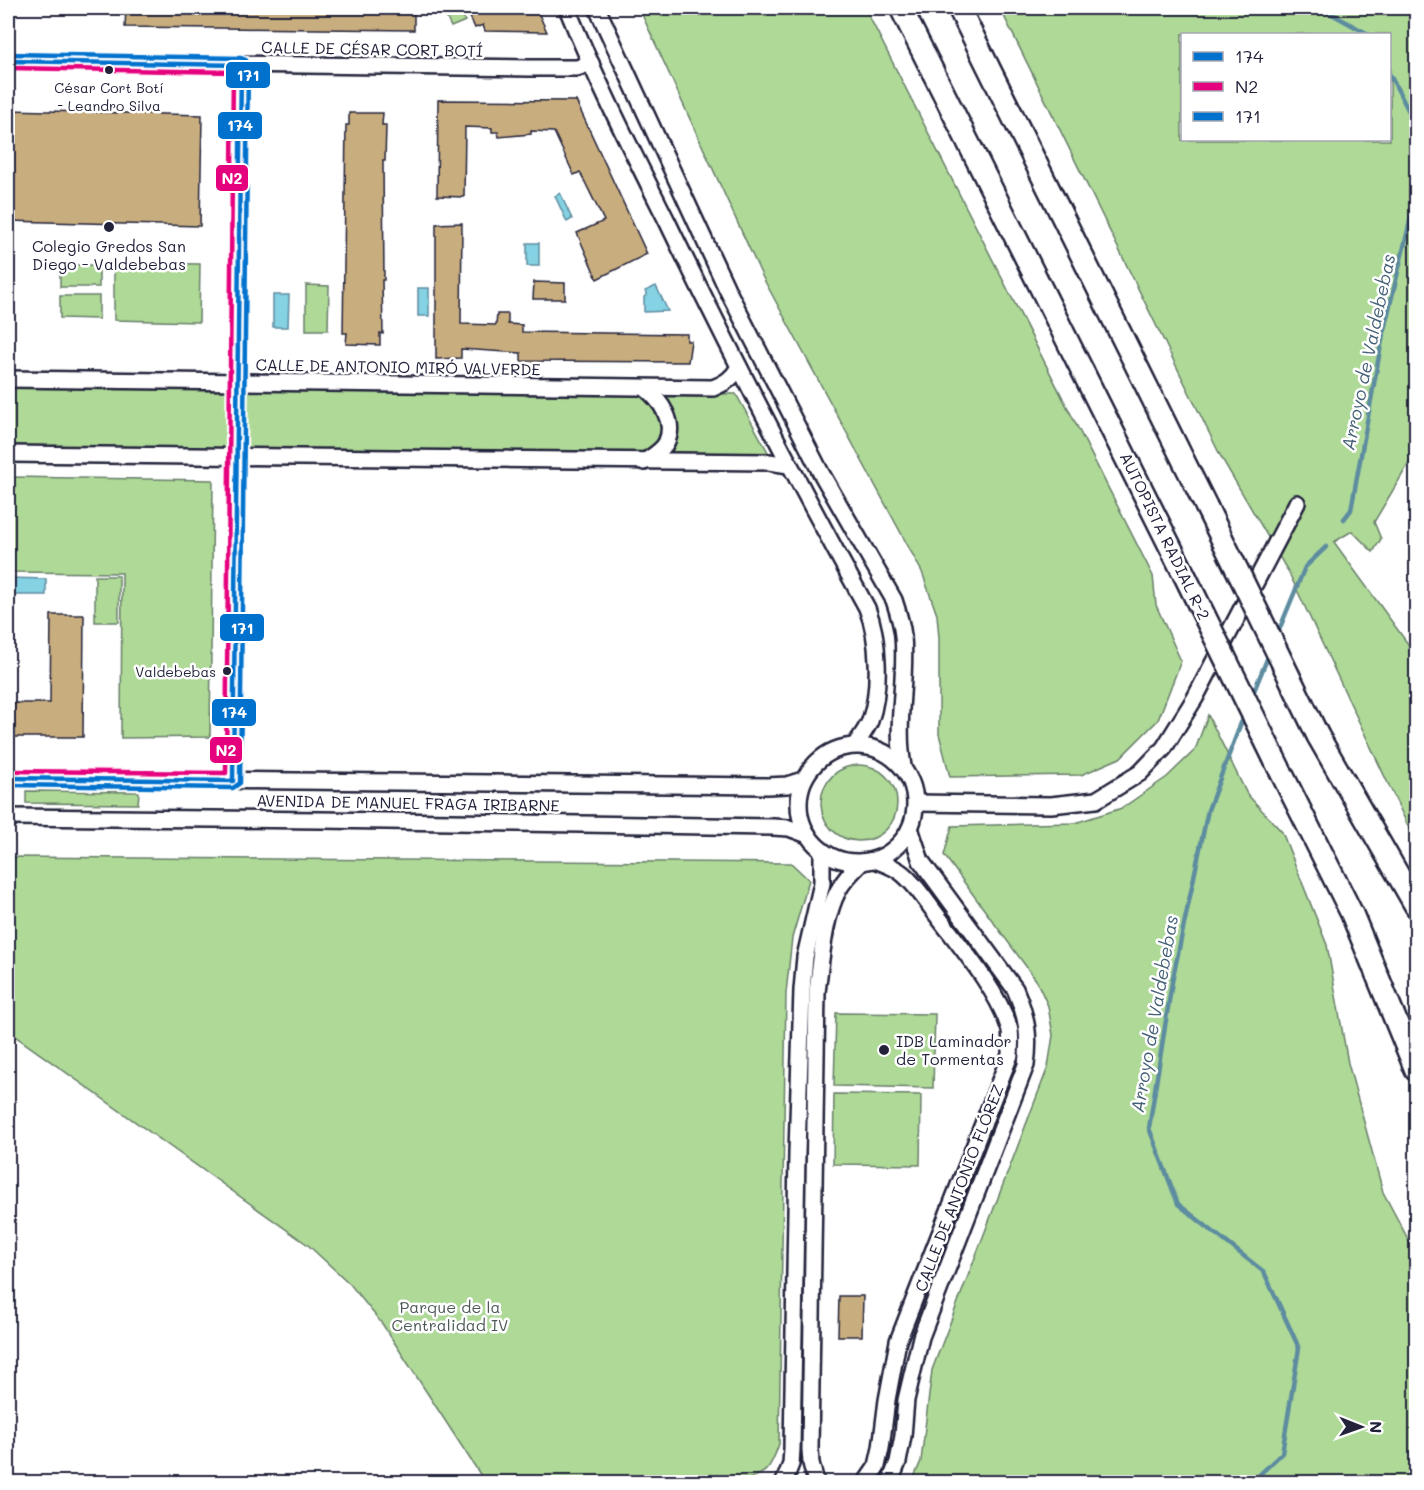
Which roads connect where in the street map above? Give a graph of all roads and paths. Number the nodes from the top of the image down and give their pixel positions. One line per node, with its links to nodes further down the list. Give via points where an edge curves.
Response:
1 (567, 8): 6 (street)
2 (597, 8): 18 (street, via 727,289 821,473 894,600 903,638 899,738)
3 (901, 8): 29 (highway, AUTOPISTA RADIAL R-2, bridge, via 1352,914)
4 (959, 8): 28 (highway, bridge, via 1318,736)
5 (8, 61): 7 (street, CALLE DE CÉSAR CORT BOTÍ)
6 (591, 63): 7 (street, CALLE DE CÉSAR CORT BOTÍ, via 567,68); 8 (street)
7 (241, 65): 10 (street)
8 (739, 367): 11 (street, CALLE DE ANTONIO MIRÓ VALVERDE, via 726,383 713,388); 15 (street)
9 (8, 380): 10 (street, CALLE DE ANTONIO MIRÓ VALVERDE)
10 (238, 383): 11 (street, CALLE DE ANTONIO MIRÓ VALVERDE); 13 (street)
11 (645, 388): 14 (street, via 659,399 669,430 666,443)
12 (8, 454): 13 (street)
13 (237, 458): 14 (street); 21 (street)
14 (644, 462): 15 (street)
15 (789, 465): 17 (street, via 874,626 877,657 873,706 867,728)
16 (1297, 503): 22 (street, via 1195,698 1164,748 1140,773 1096,800 1051,805)
17 (855, 745): 18 (street, via 885,752); 20 (street, via 824,755)
18 (903, 766): 22 (street)
19 (8, 778): 21 (street, AVENIDA DE MANUEL FRAGA IRIBARNE)
20 (804, 780): 21 (street, AVENIDA DE MANUEL FRAGA IRIBARNE, via 767,786); 25 (street, via 800,818)
21 (233, 781)
22 (916, 802): 24 (street)
23 (8, 817): 25 (street, AVENIDA DE MANUEL FRAGA IRIBARNE, via 773,827)
24 (910, 828): 27 (street, via 889,853); 33 (street, CALLE DE ANTONIO FLÓREZ, via 921,861 1015,989 1029,1041 1026,1065 921,1337 906,1400 898,1462)
25 (808, 835): 26 (street)
26 (822, 851): 27 (street, via 844,861); 30 (street, via 822,883 805,957 802,990 792,1449)
27 (868, 861): 31 (street, via 843,884 832,905 817,992 810,1449); 32 (street, CALLE DE ANTONIO FLÓREZ, via 892,867 904,875 970,959 1000,1005 1010,1029 1010,1055 898,1341 877,1466)
28 (1416, 906)
29 (1416, 1070)
30 (784, 1482)
31 (816, 1482)
32 (866, 1482)
33 (890, 1482)

